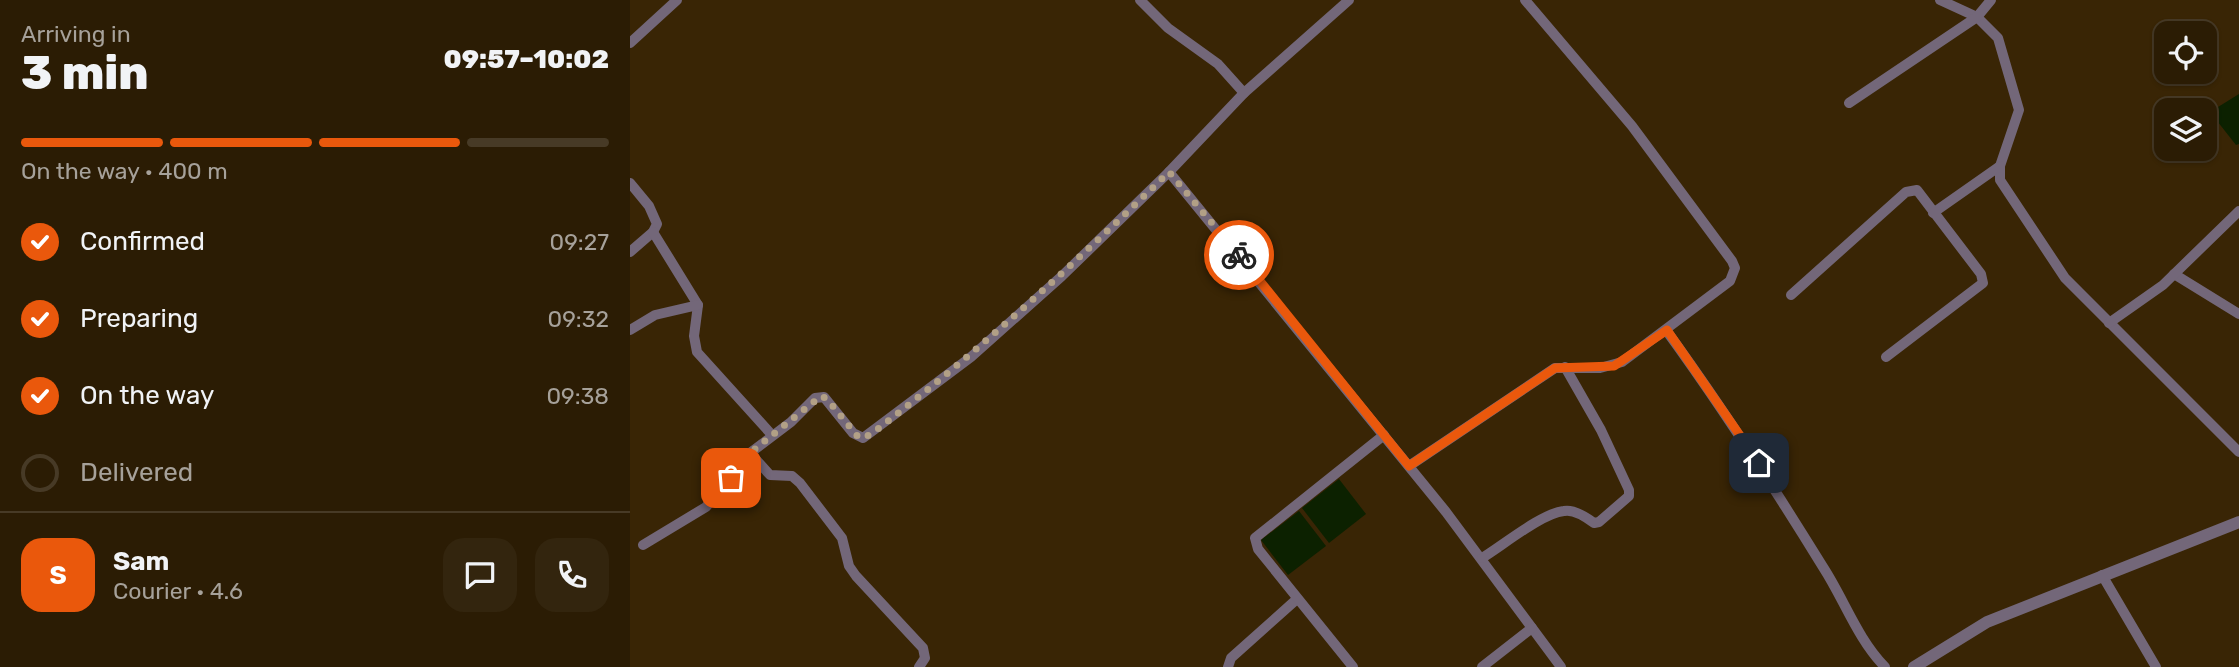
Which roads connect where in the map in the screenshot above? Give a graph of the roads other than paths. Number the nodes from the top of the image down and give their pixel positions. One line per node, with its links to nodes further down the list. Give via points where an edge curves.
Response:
1 (677, 0): 8 (street)
2 (1140, 0): 9 (street, via 1168,28 1218,64)
3 (1349, 0): 9 (street)
4 (1525, 0): 24 (street, via 1632,126 1732,261 1730,281)
5 (1940, 0): 7 (street)
6 (1992, 0): 7 (street)
7 (1977, 17): 10 (street); 11 (street, via 1998,38 2019,110)
8 (630, 43)
9 (1244, 93): 12 (street)
10 (1849, 103)
11 (2000, 166): 15 (street); 22 (street, via 2000,180 2054,265)
12 (1169, 172): 27 (street, via 971,357 870,435 859,438 821,396); 28 (street)
13 (630, 183): 16 (street, via 656,217)
14 (2239, 211): 18 (street)
15 (1933, 213): 19 (street, via 1917,190 1906,192); 25 (street, via 1981,274 1983,283)
16 (653, 232): 17 (street); 20 (street)
17 (630, 252)
18 (2174, 274): 21 (street); 22 (street)
19 (1791, 295)
20 (698, 305): 23 (street, via 655,315); 27 (street, via 697,352)
21 (2239, 314)
22 (2109, 323): 29 (street)
23 (630, 330)
24 (1667, 330): 26 (street, via 1614,366); 43 (street, via 1759,463 1861,638)
25 (1886, 357)
26 (1565, 367): 31 (street, via 1555,368); 34 (street, via 1601,430 1629,496 1600,522 1563,510)
27 (772, 435): 30 (street)
28 (1384, 435): 31 (street); 36 (street, via 1255,538 1258,549)
29 (2239, 452)
30 (750, 453): 33 (street, via 706,507); 38 (street, via 770,475 792,476 808,494 842,538 849,566 923,648 925,658)
31 (1409, 466): 34 (street)
32 (2239, 522): 35 (street)
33 (643, 545)
34 (1482, 558): 37 (street)
35 (2102, 575): 44 (street, via 1987,622); 45 (street)
36 (1297, 599): 39 (street, via 1231,658); 40 (street)
37 (1532, 628): 41 (street); 42 (street)
38 (919, 667)
39 (1228, 667)
40 (1353, 667)
41 (1482, 667)
42 (1561, 667)
43 (1885, 667)
44 (1914, 667)
45 (2156, 667)

